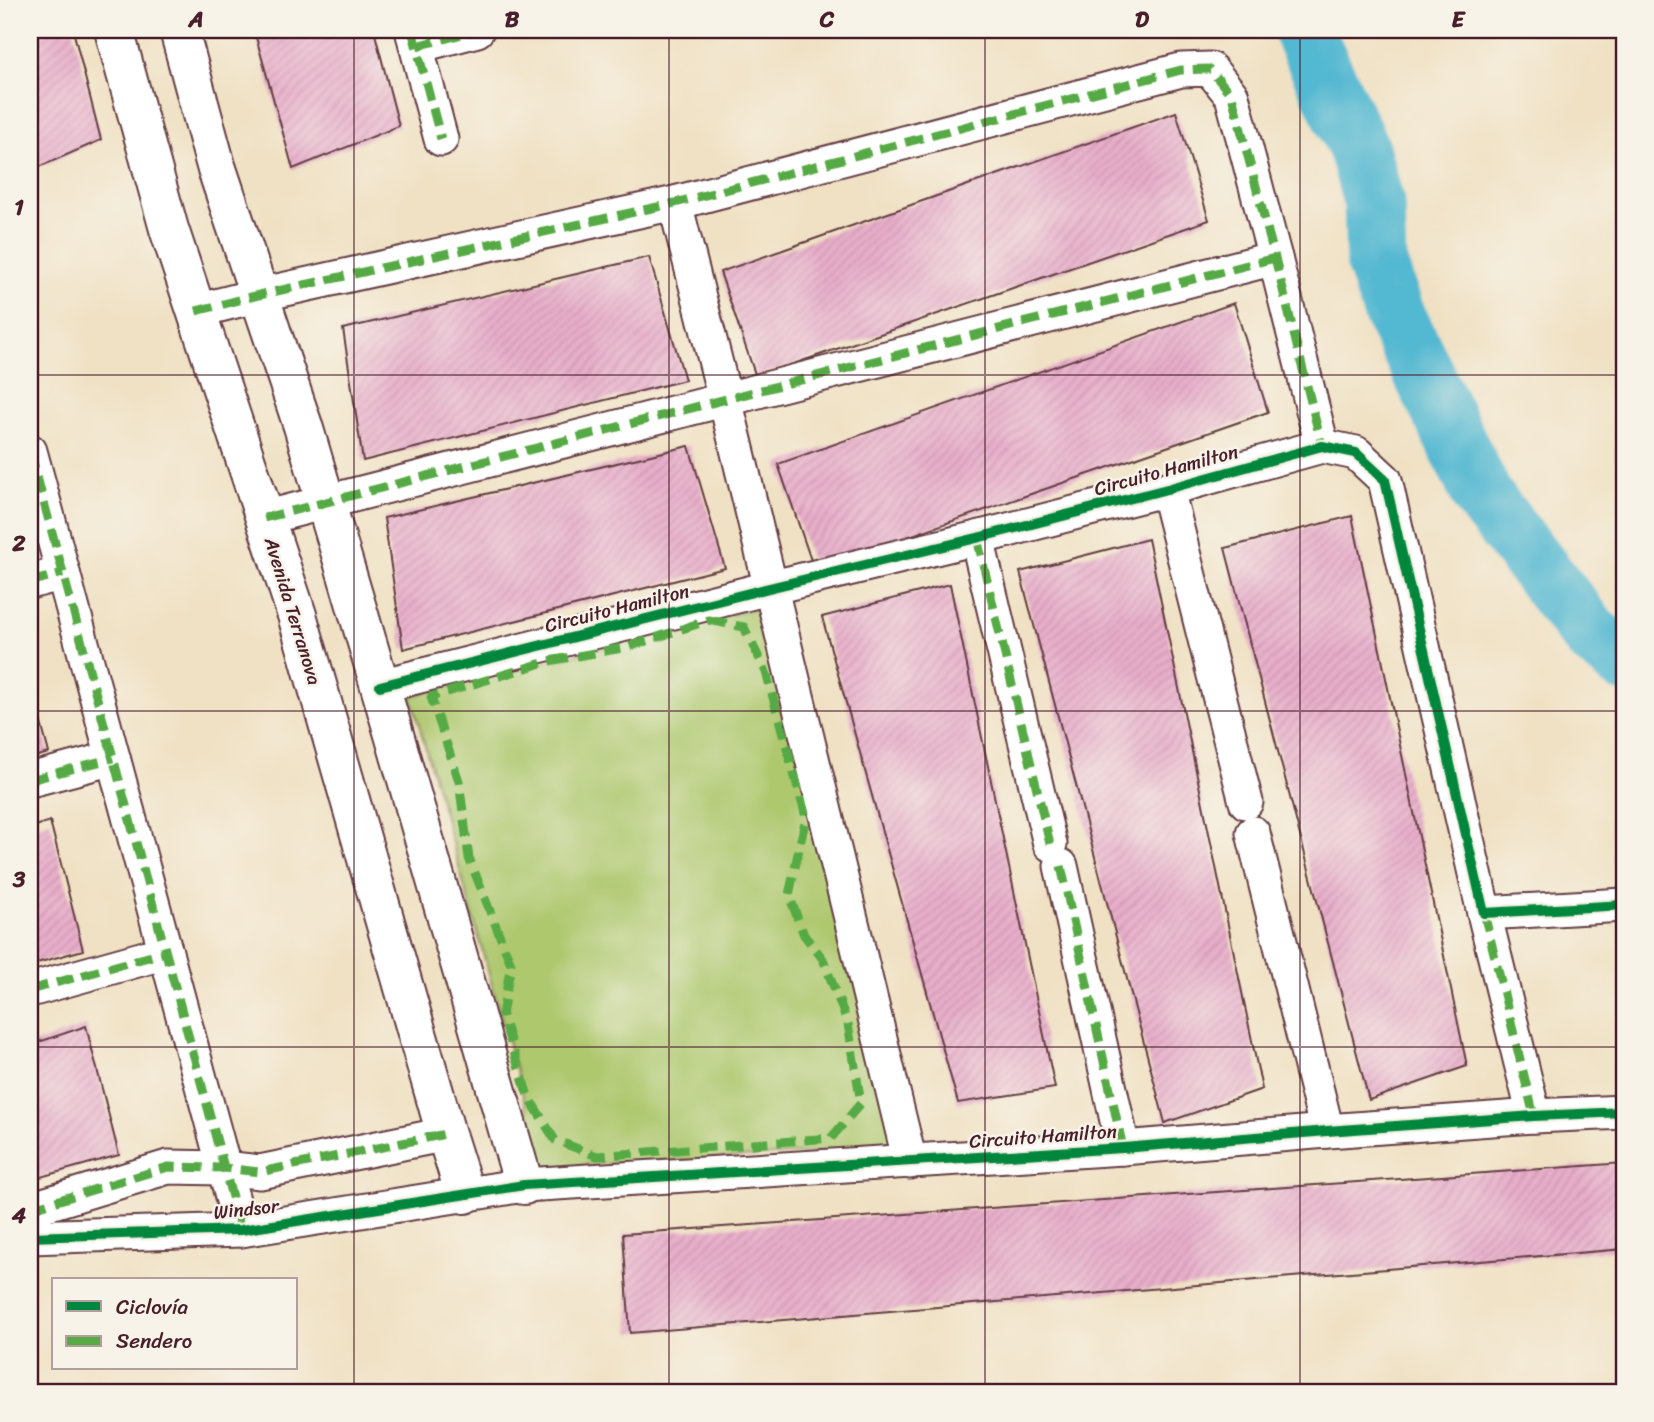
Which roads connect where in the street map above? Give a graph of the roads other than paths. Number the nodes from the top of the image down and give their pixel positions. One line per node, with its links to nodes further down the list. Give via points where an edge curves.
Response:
1 (114, 30): 9 (street, Avenida Terranova)
2 (179, 30): 8 (street, via 216,166)
3 (477, 30): 4 (street)
4 (415, 38): 5 (street)
5 (441, 139)
6 (675, 203): 7 (street, via 1181,70 1210,69 1232,96); 8 (street); 10 (street)
7 (1275, 258): 10 (street); 11 (street)
8 (259, 295): 9 (street); 14 (street)
9 (196, 312): 15 (street, Avenida Terranova)
10 (724, 399): 14 (street); 19 (street)
11 (1322, 446): 13 (street, Circuito Hamilton); 24 (street, Circuito Hamilton, via 1356,453 1385,480)
12 (30, 451): 17 (street)
13 (1167, 489): 16 (street, Circuito Hamilton); 29 (street)
14 (325, 502): 15 (street); 20 (street)
15 (264, 518): 30 (street, Avenida Terranova, via 297,615)
16 (977, 538): 19 (street, Circuito Hamilton); 31 (street)
17 (63, 573): 18 (street); 21 (street)
18 (30, 582)
19 (769, 588): 20 (street, Circuito Hamilton); 32 (street)
20 (380, 686): 34 (street)
21 (114, 758): 22 (street); 25 (street)
22 (30, 780)
23 (1624, 905): 24 (street)
24 (1484, 913): 28 (street, Circuito Hamilton)
25 (166, 952): 26 (street); 33 (street)
26 (30, 990)
27 (1624, 1112): 28 (street, Circuito Hamilton)
28 (1534, 1116): 29 (street, Circuito Hamilton)
29 (1327, 1131): 31 (street, Circuito Hamilton)
30 (446, 1134): 33 (street, via 260,1172); 35 (street, Avenida Terranova)
31 (1123, 1148): 32 (street, Circuito Hamilton)
32 (910, 1162): 34 (street, Circuito Hamilton)
33 (223, 1168): 36 (street, via 168,1167); 37 (street)
34 (524, 1185): 35 (street, Circuito Hamilton)
35 (465, 1194): 37 (street, Windsor)
36 (30, 1209)
37 (241, 1230): 38 (street, Windsor)
38 (30, 1237)

